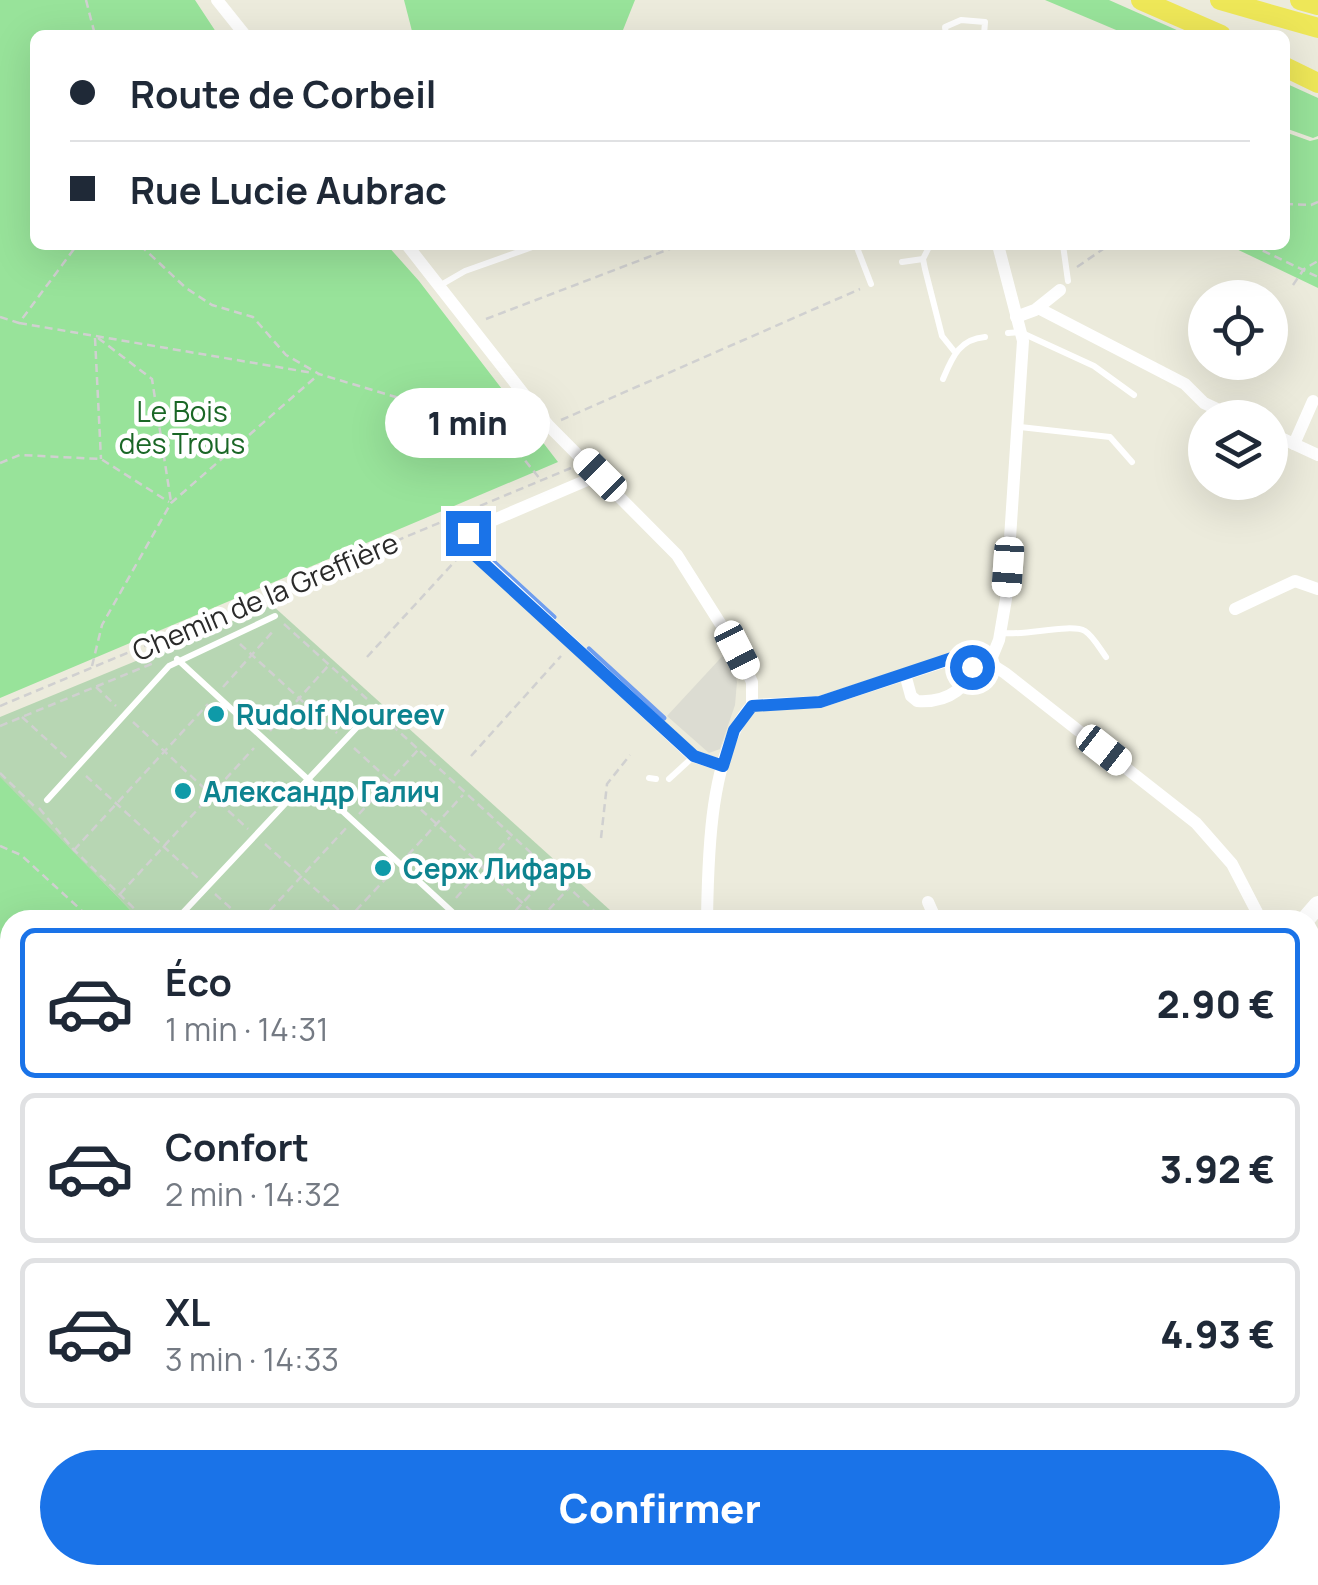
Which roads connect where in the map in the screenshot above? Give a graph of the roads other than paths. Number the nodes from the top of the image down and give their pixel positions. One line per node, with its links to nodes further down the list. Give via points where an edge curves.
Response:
1 (218, 0): 7 (street)
2 (1141, 0): 10 (highway)
3 (1220, 0): 6 (highway)
4 (1300, 0): 5 (highway)
5 (1318, 5)
6 (1316, 27)
7 (240, 30)
8 (945, 30): 9 (lane, via 961,20 985,22)
9 (984, 30)
10 (1210, 30)
11 (1290, 70): 12 (highway)
12 (1318, 84)
13 (411, 250): 22 (street)
14 (524, 250): 22 (lane)
15 (858, 250): 21 (lane)
16 (928, 250): 19 (lane)
17 (999, 250): 25 (street)
18 (1063, 250): 23 (lane)
19 (923, 259): 20 (lane); 28 (lane, via 942,336)
20 (902, 262)
21 (871, 284)
22 (439, 286): 38 (street, via 548,425)
23 (1064, 286): 24 (street)
24 (1038, 308): 25 (street); 31 (street, via 1185,384)
25 (1016, 317): 26 (street)
26 (1014, 332): 30 (lane, via 1094,366); 33 (street, via 1023,341)
27 (985, 336): 28 (lane)
28 (954, 352): 29 (lane)
29 (943, 379)
30 (1134, 395)
31 (1201, 400)
32 (1313, 401): 35 (street)
33 (1018, 427): 37 (lane, via 1110,437); 42 (street)
34 (1288, 441): 35 (street)
35 (1294, 444): 36 (street)
36 (1318, 455)
37 (1132, 462)
38 (600, 475): 48 (street, via 696,584 747,670); 50 (street, via 475,528 465,537 467,548)
39 (1318, 589): 40 (street, via 1295,581)
40 (1235, 610)
41 (275, 616): 45 (lane)
42 (1001, 632): 44 (lane, via 1086,631); 46 (street)
43 (971, 655): 46 (street); 47 (street); 47 (street, via 960,691 932,701 911,696)
44 (1106, 657)
45 (177, 660): 52 (lane); 54 (lane)
46 (990, 662): 60 (street, via 1196,823 1232,864)
47 (906, 674): 48 (street, via 820,702)
48 (752, 706): 51 (street, via 734,730)
49 (376, 707): 52 (lane)
50 (688, 751): 51 (street); 53 (lane)
51 (723, 766): 58 (street)
52 (307, 779): 56 (lane); 57 (lane)
53 (669, 780)
54 (47, 800)
55 (928, 902): 59 (street)
56 (185, 910)
57 (449, 910)
58 (707, 910)
59 (932, 910)
60 (1256, 910)

